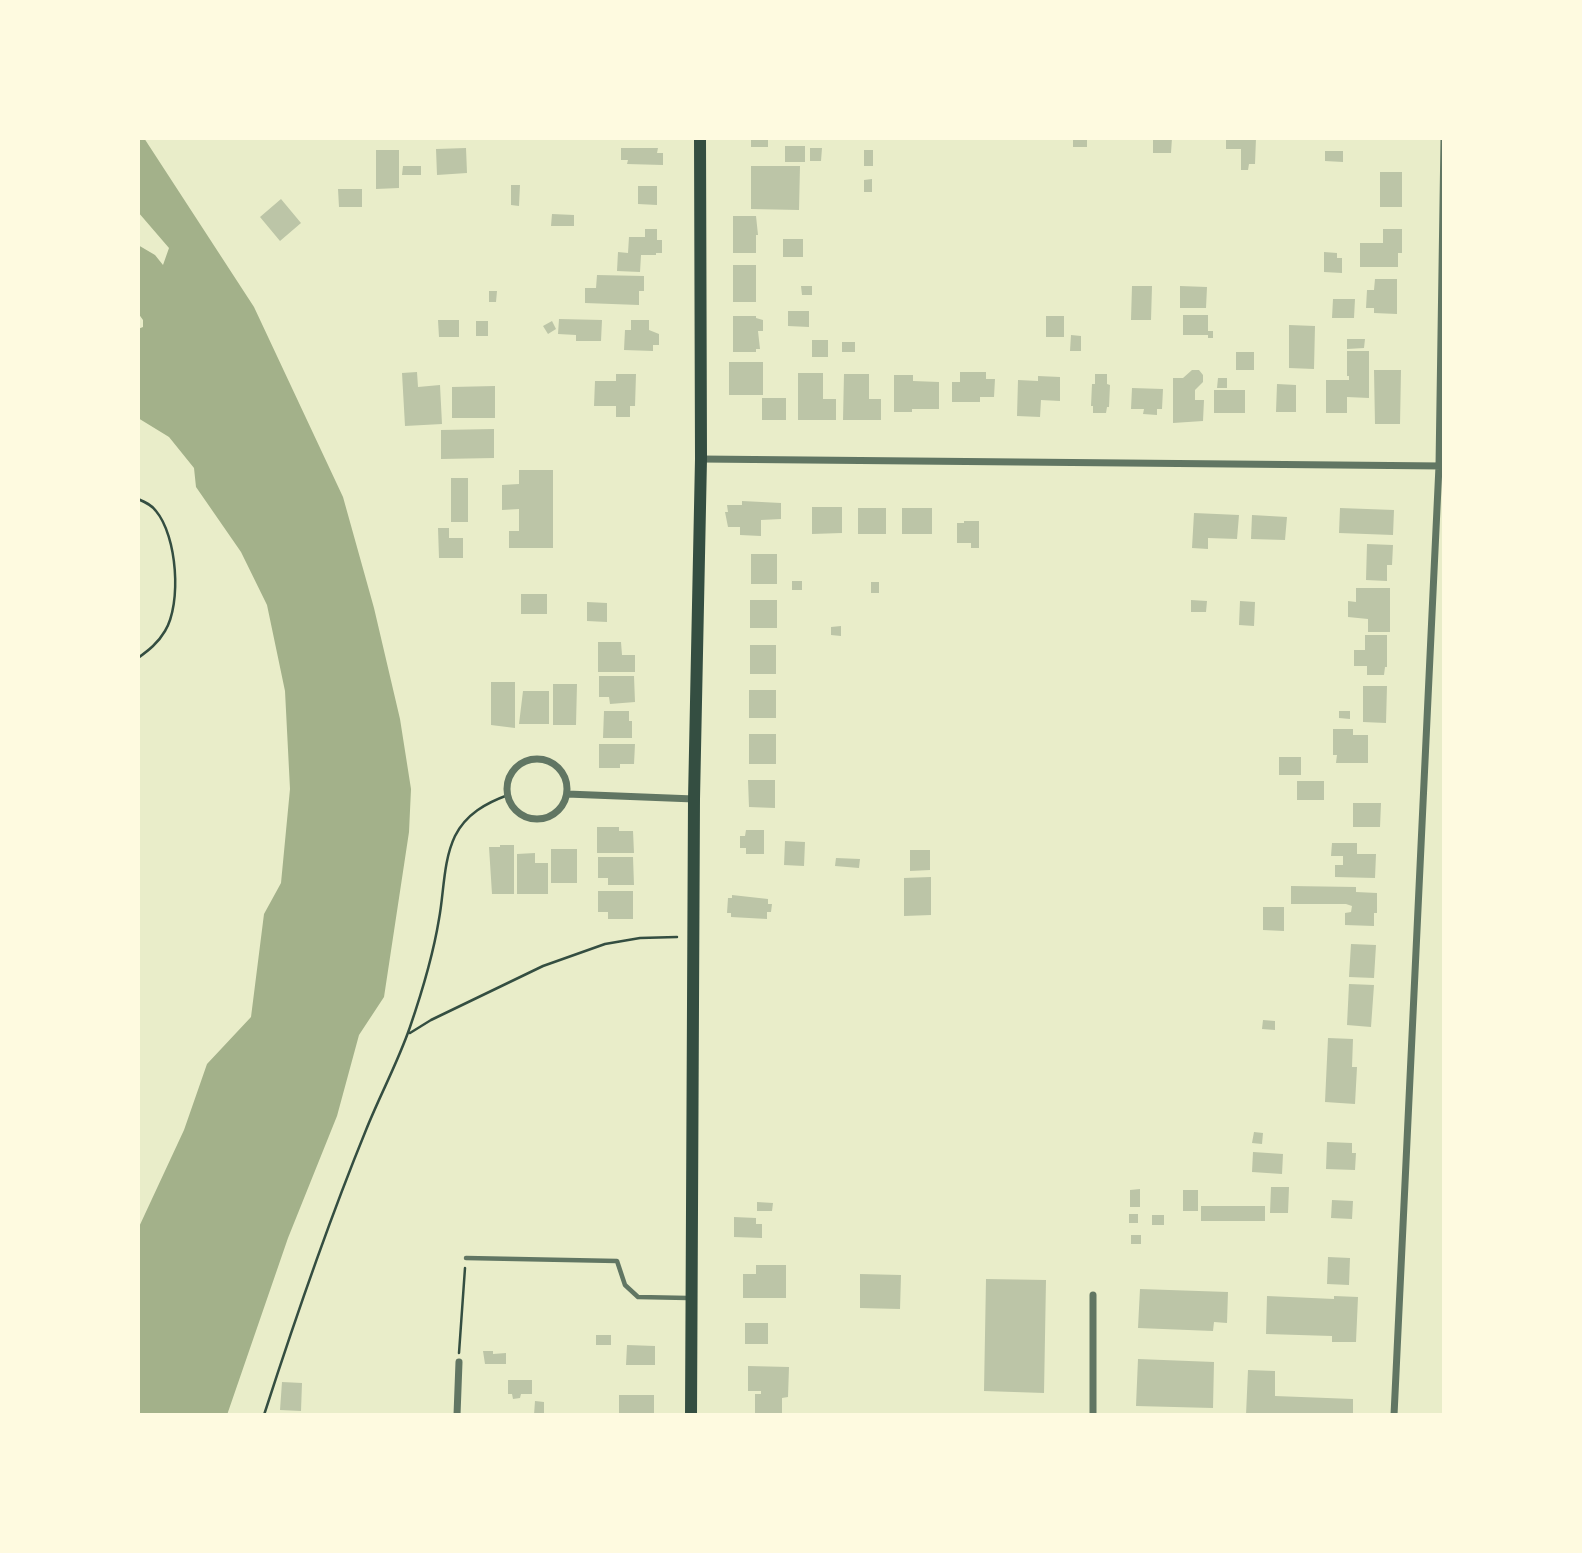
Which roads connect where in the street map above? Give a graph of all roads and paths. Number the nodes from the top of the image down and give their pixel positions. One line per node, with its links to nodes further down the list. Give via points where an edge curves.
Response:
1 (700, 138): 3 (main road)
2 (1444, 138): 4 (street)
3 (701, 459): 4 (street); 9 (main road)
4 (1441, 466): 20 (street)
5 (138, 499): 6 (path, via 154,508 165,523 172,541 175,579 167,629)
6 (138, 658)
7 (567, 794): 8 (street, via 553,814 541,819 517,812); 8 (street, via 563,774 548,760 537,758 515,768); 9 (street)
8 (508, 795): 11 (path, via 472,814 454,838 439,922)
9 (694, 799): 14 (main road)
10 (677, 937): 11 (path, via 605,944 543,966)
11 (407, 1035): 16 (path, via 331,1220)
12 (466, 1258): 14 (lane, via 617,1261 625,1285 638,1297); 15 (path)
13 (1093, 1295): 19 (street)
14 (692, 1299): 18 (main road)
15 (458, 1362): 17 (street)
16 (264, 1415)
17 (457, 1415)
18 (691, 1415)
19 (1093, 1415)
20 (1394, 1415)

